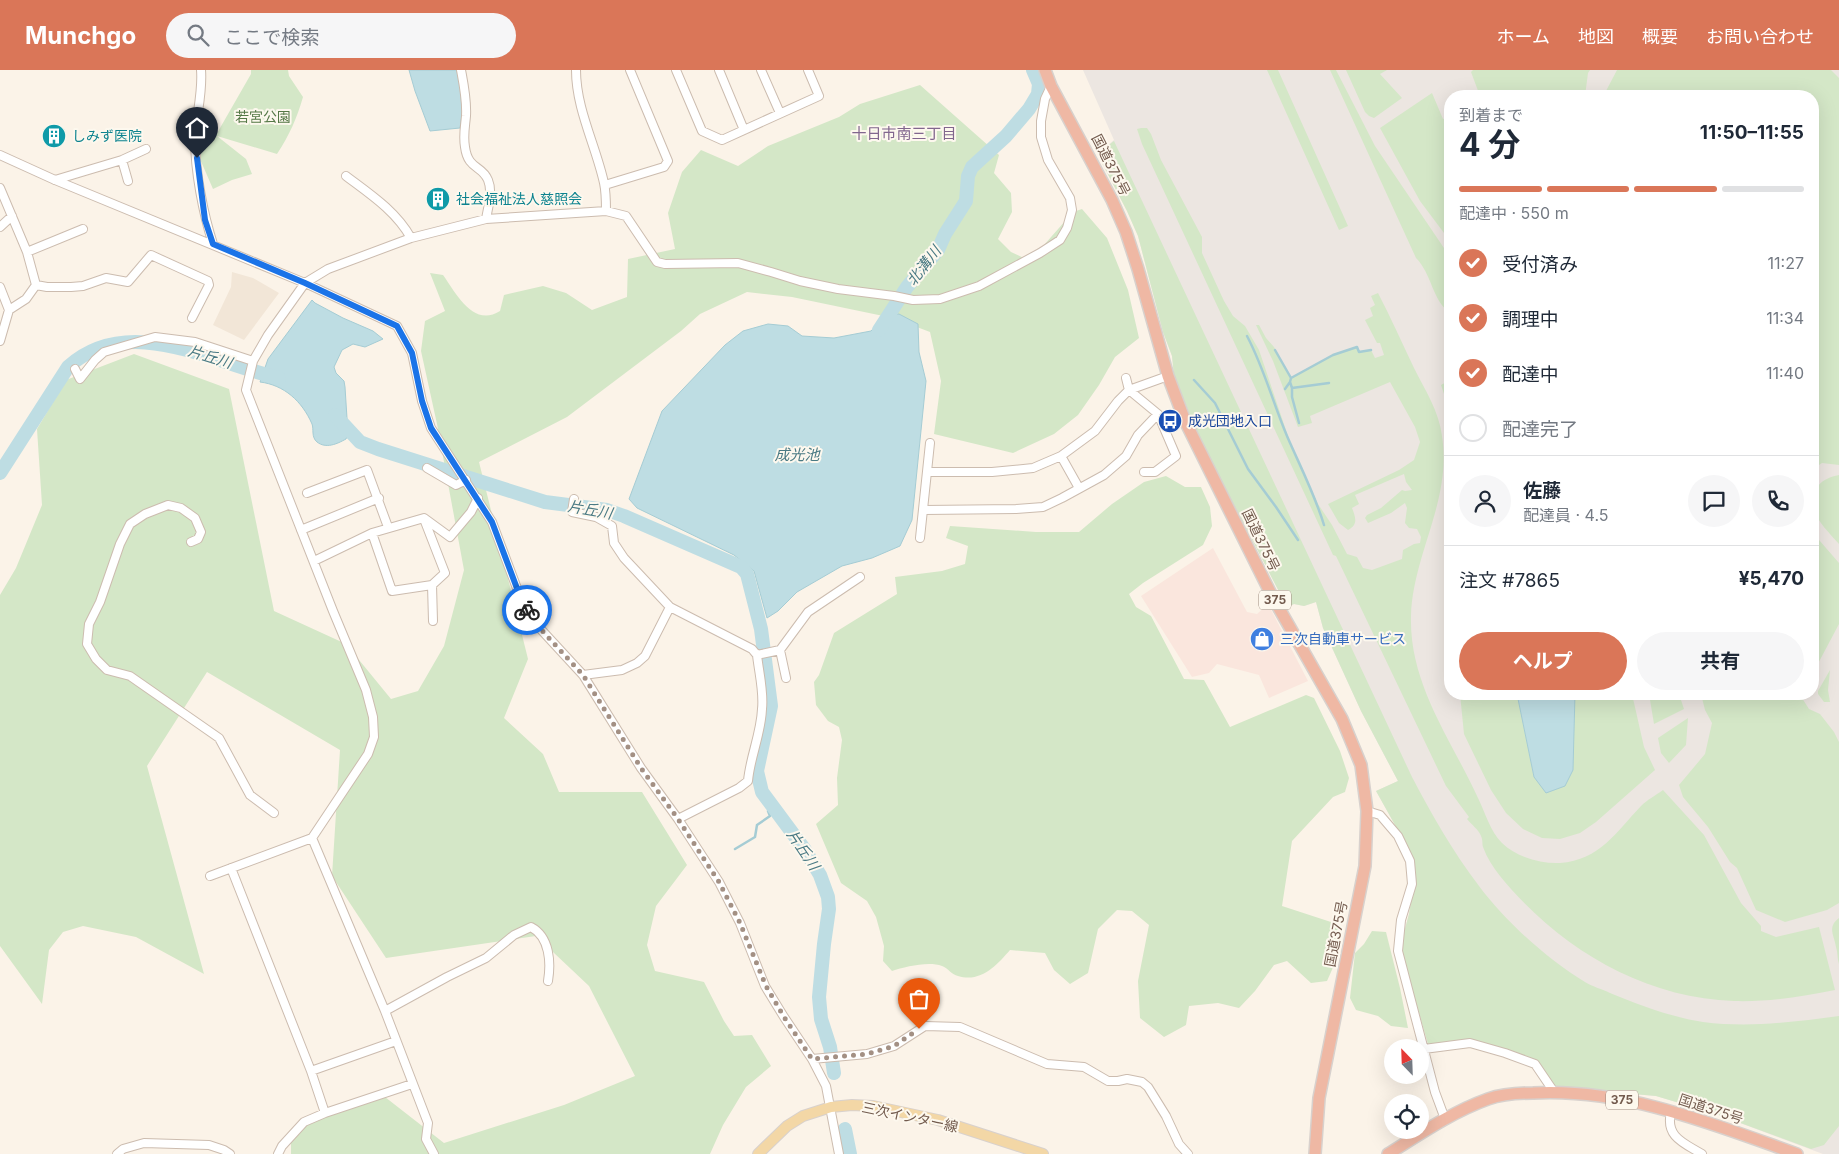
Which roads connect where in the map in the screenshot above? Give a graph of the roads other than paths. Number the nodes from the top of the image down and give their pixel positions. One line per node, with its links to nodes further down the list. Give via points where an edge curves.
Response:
1 (201, 70): 27 (street, via 195,138 205,220)
2 (461, 70): 23 (street, via 466,92 465,150 470,164 483,172 488,181 490,191)
3 (576, 70): 19 (street, via 584,116)
4 (630, 70): 19 (street, via 668,161 664,167)
5 (676, 70): 12 (street, via 702,131 722,140)
6 (719, 70): 12 (street)
7 (762, 70): 11 (street)
8 (808, 70): 11 (street, via 819,96)
9 (1045, 70): 10 (highway, 国道375号 / 375)
10 (1051, 86): 21 (street, via 1040,121 1041,138 1048,160 1070,198 1072,210 1067,228 1060,240 1040,253 978,286 940,299 913,300 838,289 738,263 657,262 626,216); 37 (highway, 国道375号 / 375, via 1126,232)
11 (780, 113): 12 (street)
12 (744, 130)
13 (146, 149): 15 (street)
14 (0, 155): 17 (street)
15 (122, 160): 17 (street); 18 (street)
16 (346, 176): 26 (street, via 387,207)
17 (54, 180): 27 (street)
18 (128, 181)
19 (605, 185): 21 (street)
20 (0, 188): 22 (street)
21 (606, 211): 23 (street)
22 (12, 216): 24 (street); 28 (street)
23 (486, 219): 26 (street)
24 (0, 227)
25 (83, 229): 28 (street)
26 (411, 238): 29 (street, via 328,269)
27 (213, 244): 29 (street)
28 (27, 252): 30 (street)
29 (305, 283): 35 (street); 46 (street, via 397,326 412,353 431,428)
30 (36, 285): 32 (street, via 26,299); 33 (street, via 71,288 106,278 128,282 151,255 208,281 209,285)
31 (0, 287): 32 (street)
32 (9, 310): 34 (street)
33 (192, 318)
34 (0, 341)
35 (253, 361): 36 (street, via 195,342 155,337 104,352 80,379); 55 (street, via 246,390)
36 (75, 368)
37 (1168, 376): 39 (street); 68 (highway, 国道375号 / 375, via 1185,420 1272,596 1342,719 1360,765)
38 (1126, 378): 39 (street)
39 (1130, 390): 40 (street); 42 (street, via 1095,431)
40 (1158, 414): 45 (street, via 1176,456 1155,472); 47 (street, via 1138,435 1126,456 1104,475)
41 (930, 443): 44 (street)
42 (1061, 456): 44 (street, via 1033,468); 47 (street)
43 (426, 468): 46 (street, via 456,485)
44 (928, 472): 52 (street)
45 (1144, 472)
46 (466, 480): 50 (street)
47 (1079, 488): 52 (street, via 1043,507)
48 (307, 493): 49 (street, via 367,470)
49 (379, 498): 54 (street); 55 (street)
50 (478, 498): 53 (street, via 450,537); 66 (street, via 492,522 521,599 535,623)
51 (574, 498): 62 (street, via 572,512 596,517 612,526 614,543 624,558)
52 (924, 510): 57 (street)
53 (424, 518): 54 (street); 61 (street, via 445,573)
54 (388, 527): 56 (street)
55 (301, 530): 59 (street)
56 (372, 533): 59 (street); 61 (street, via 392,591)
57 (920, 538)
58 (191, 542): 69 (street, via 198,539 201,532 195,518 181,508 161,507 130,524 89,624 87,644 107,670 130,676 218,738 250,795)
59 (314, 561): 71 (street, via 366,690 374,737 368,754)
60 (860, 577): 64 (street, via 808,612)
61 (432, 585): 63 (street)
62 (670, 607): 65 (street, via 752,649); 66 (street, via 645,656 637,663 622,670)
63 (433, 621)
64 (780, 650): 65 (street); 67 (street)
65 (757, 655): 70 (street, via 763,708 748,782)
66 (583, 675): 70 (street, via 641,768)
67 (786, 678)
68 (1367, 811): 76 (street, via 1380,815 1398,836 1410,861 1412,884 1401,920 1398,951); 96 (highway, 国道375号 / 375, via 1365,866 1319,1098)
69 (274, 812)
70 (678, 819): 79 (street, via 719,882 766,986)
71 (312, 838): 72 (street); 75 (street)
72 (232, 868): 73 (street); 81 (street)
73 (210, 876)
74 (548, 981): 75 (street, via 549,954 531,927 514,935 486,958)
75 (385, 1011): 77 (street)
76 (1421, 1039)
77 (396, 1041): 81 (street); 82 (street)
78 (1429, 1048): 83 (street, via 1470,1043 1505,1053 1535,1064)
79 (812, 1059): 84 (street, via 826,1086); 95 (street, via 867,1054 894,1046 925,1026 960,1027 1047,1064 1084,1067 1108,1081 1127,1079 1142,1082)
80 (1429, 1069): 87 (street)
81 (311, 1071): 86 (street)
82 (412, 1084): 86 (street); 91 (street, via 428,1123 426,1139)
83 (1554, 1092): 85 (highway, 国道375号 / 375, via 1593,1095); 87 (highway, 国道375号 / 375, via 1489,1098)
84 (831, 1107): 92 (main road, 三次インター線, via 803,1116 787,1126); 93 (street); 94 (main road, 三次インター線, via 873,1106 938,1120)
85 (1671, 1112): 98 (street, via 1669,1121 1677,1138); 99 (highway, 国道375号 / 375)
86 (324, 1113): 90 (street, via 304,1122)
87 (1445, 1119): 97 (highway, 国道375号 / 375)
88 (117, 1154): 89 (street, via 122,1149 144,1143 209,1145)
89 (230, 1154)
90 (278, 1154)
91 (434, 1154)
92 (758, 1154)
93 (839, 1154)
94 (1043, 1154)
95 (1188, 1154)
96 (1315, 1154)
97 (1388, 1154)
98 (1702, 1154)
99 (1797, 1154)

